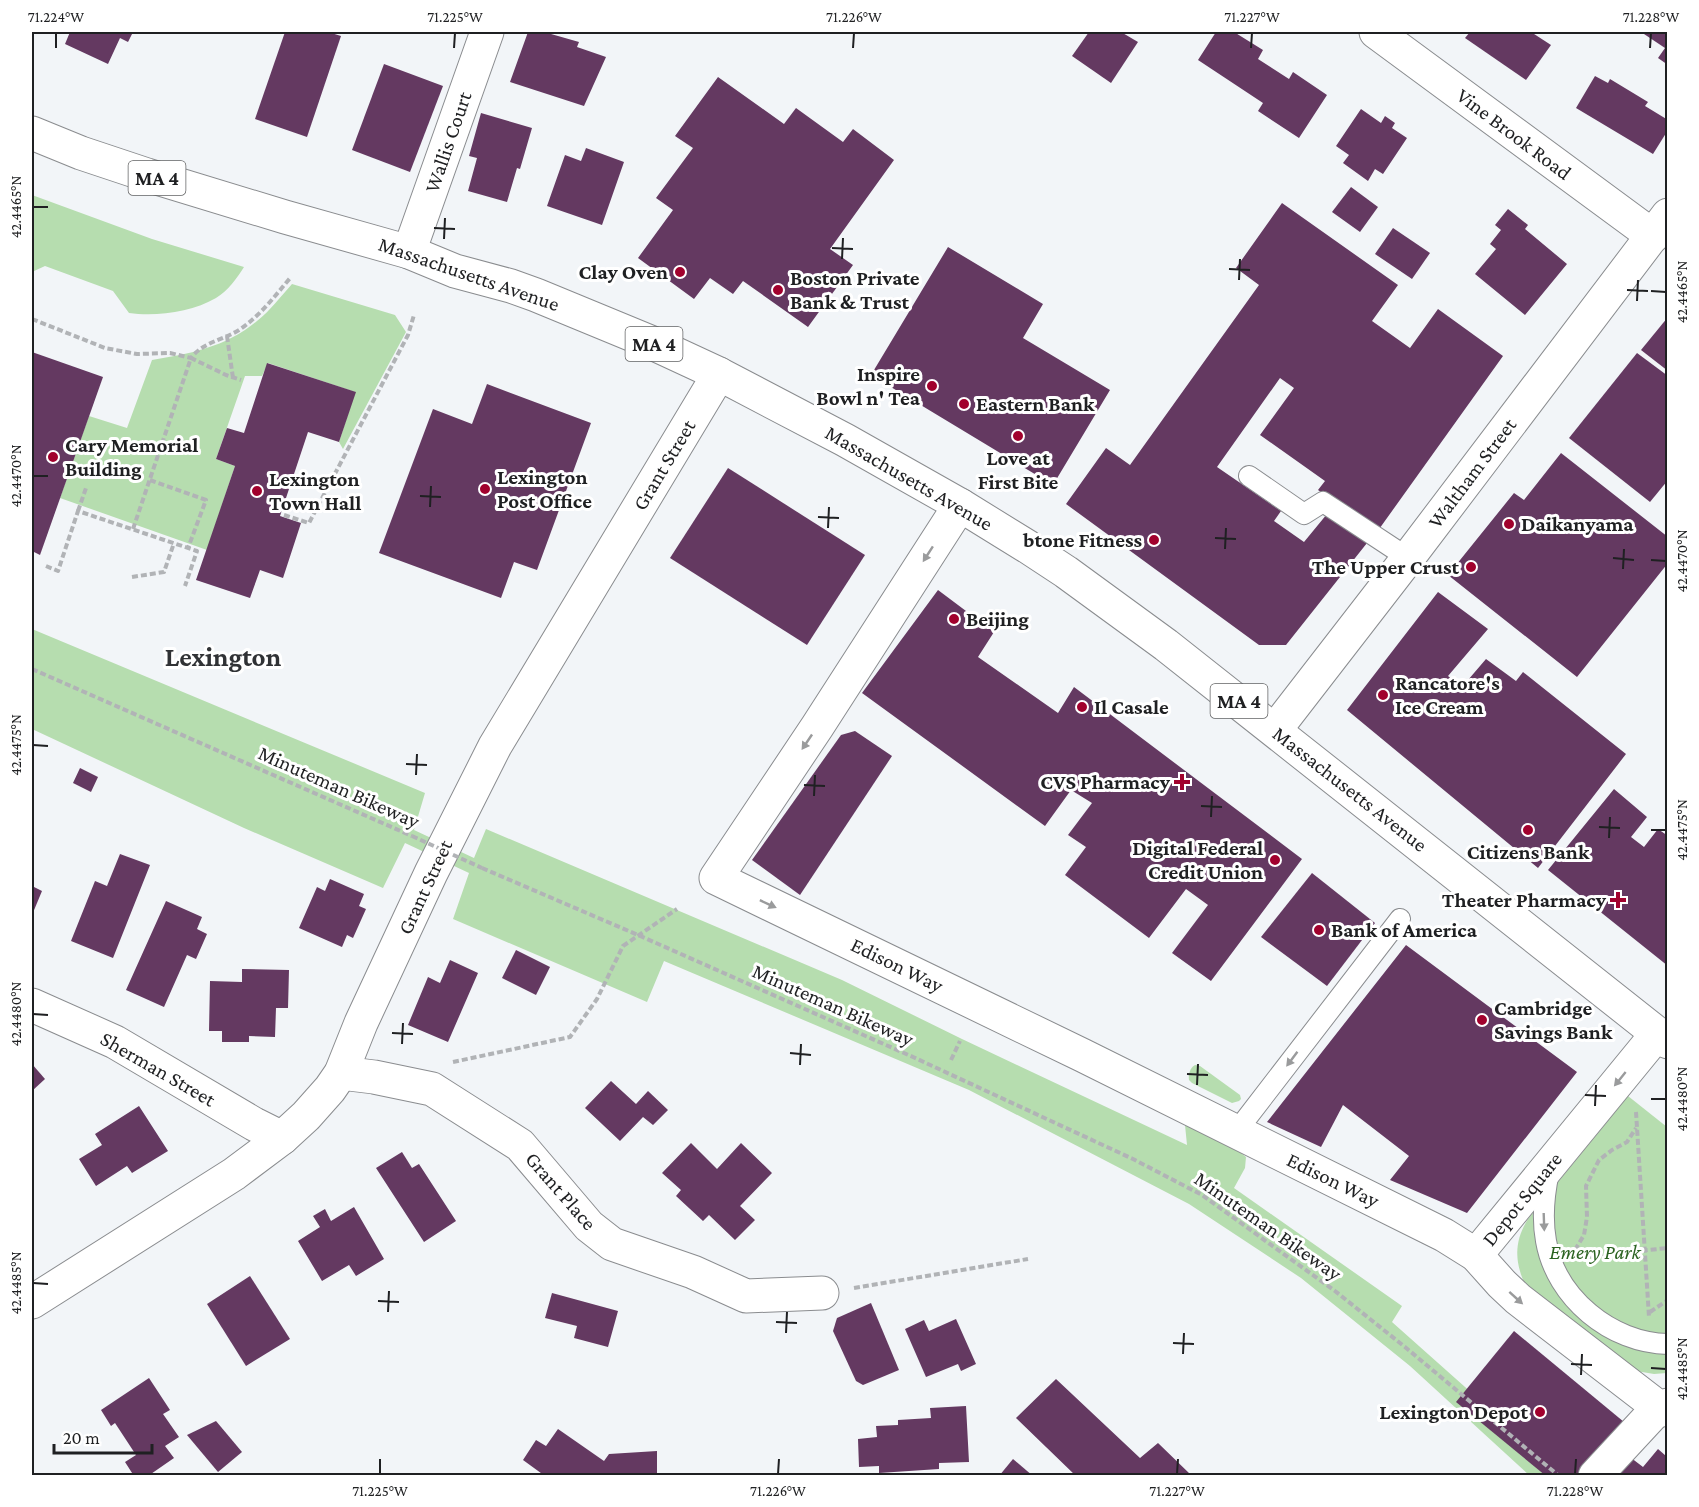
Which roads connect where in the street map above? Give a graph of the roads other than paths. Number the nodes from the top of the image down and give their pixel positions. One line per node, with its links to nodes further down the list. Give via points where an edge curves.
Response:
1 (487, 32): 5 (street, Wallis Court)
2 (1376, 32): 4 (street, Vine Brook Road)
3 (32, 133): 5 (street, Massachusetts Avenue / MA 4, via 147,175)
4 (1660, 225): 9 (street, Waltham Street)
5 (409, 252): 6 (street, Massachusetts Avenue / MA 4, via 589,316)
6 (719, 374): 8 (street, Massachusetts Avenue / MA 4); 14 (street, Grant Street, via 495,746 431,873)
7 (1249, 476): 9 (lane, via 1304,514 1323,502)
8 (960, 505): 10 (street, Massachusetts Avenue / MA 4, via 1066,572); 15 (street, Edison Way, one-way to 15, via 716,878)
9 (1408, 558): 10 (street, Waltham Street)
10 (1275, 730): 13 (street, Massachusetts Avenue / MA 4)
11 (1400, 919): 15 (lane, one-way to 15)
12 (32, 1005): 16 (street, Sherman Street, via 115,1042)
13 (1662, 1038): 17 (street, Depot Square, one-way to 17)
14 (341, 1072): 16 (street, Grant Street, via 306,1116); 19 (street, Grant Place, via 432,1089 520,1145 589,1227 612,1244 693,1272 746,1296)
15 (1236, 1132): 18 (street, Edison Way, via 1444,1235)
16 (282, 1138): 20 (street, Grant Street, via 234,1174)
17 (1551, 1164): 18 (street, Depot Square); 21 (lane, one-way to 21, via 1544,1229 1551,1261 1561,1280 1578,1303 1604,1325 1637,1340)
18 (1476, 1255): 22 (street, Depot Square, one-way to 22, via 1518,1299)
19 (822, 1293)
20 (32, 1302)
21 (1668, 1344)
22 (1664, 1409): 23 (street)
23 (1595, 1476)

